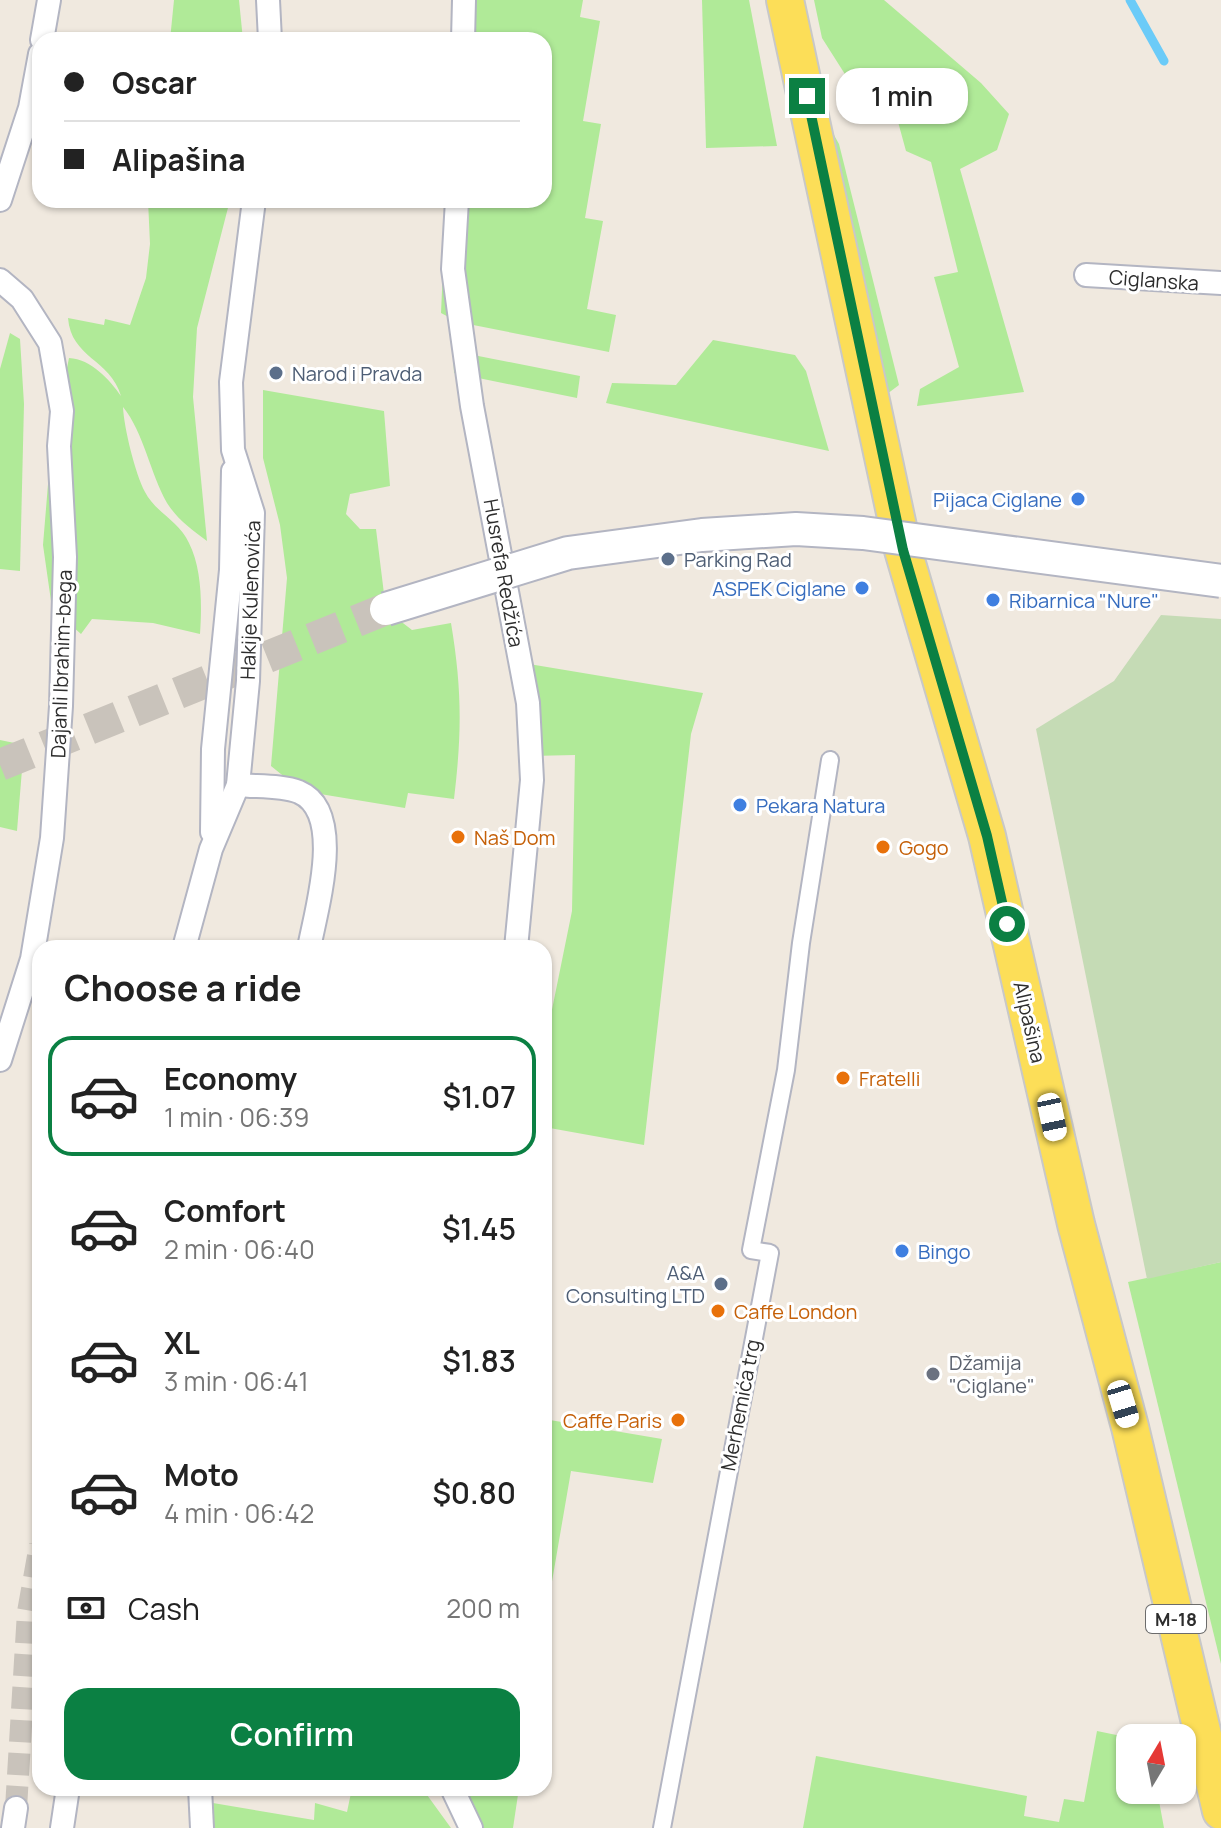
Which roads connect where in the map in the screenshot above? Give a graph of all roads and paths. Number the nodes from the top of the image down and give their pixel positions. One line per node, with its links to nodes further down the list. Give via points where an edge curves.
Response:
1 (49, 0): 5 (street)
2 (268, 0): 6 (street)
3 (464, 0): 7 (street)
4 (785, 0): 30 (main road, Alipašina / M-18, via 903,550 987,836 1076,1224)
5 (43, 32)
6 (270, 32)
7 (463, 32)
8 (32, 97): 9 (street)
9 (0, 200)
10 (253, 208): 15 (street, Hakije Kulenovića, via 231,382)
11 (457, 208): 24 (street, Husrefa Redžića, via 453,269 472,406 528,703 532,780)
12 (1086, 275): 14 (street, Ciglanska)
13 (0, 280): 21 (street, Dajanli Ibrahim-bega, via 22,299 50,343 62,411 61,706 52,838)
14 (1221, 283)
15 (233, 450): 19 (street, Hakije Kulenovića, via 253,513 248,681); 20 (street, via 231,570 213,749)
16 (1221, 581): 17 (main road, bridge, via 879,534 796,529 568,553)
17 (386, 609)
18 (830, 760): 34 (street, Merhemića trg, via 786,1070 751,1250 770,1253)
19 (238, 785): 20 (street, Hakije Kulenovića); 23 (street, via 301,793 318,806 325,858)
20 (211, 849): 22 (street, Hakije Kulenovića)
21 (35, 940)
22 (186, 940)
23 (310, 940)
24 (517, 940)
25 (32, 959): 26 (street, Dajanli Ibrahim-bega)
26 (0, 1060)
27 (67, 1796): 31 (street)
28 (200, 1796): 32 (street)
29 (456, 1796): 33 (street)
30 (1221, 1811)
31 (62, 1828)
32 (202, 1828)
33 (471, 1828)
34 (662, 1828)

